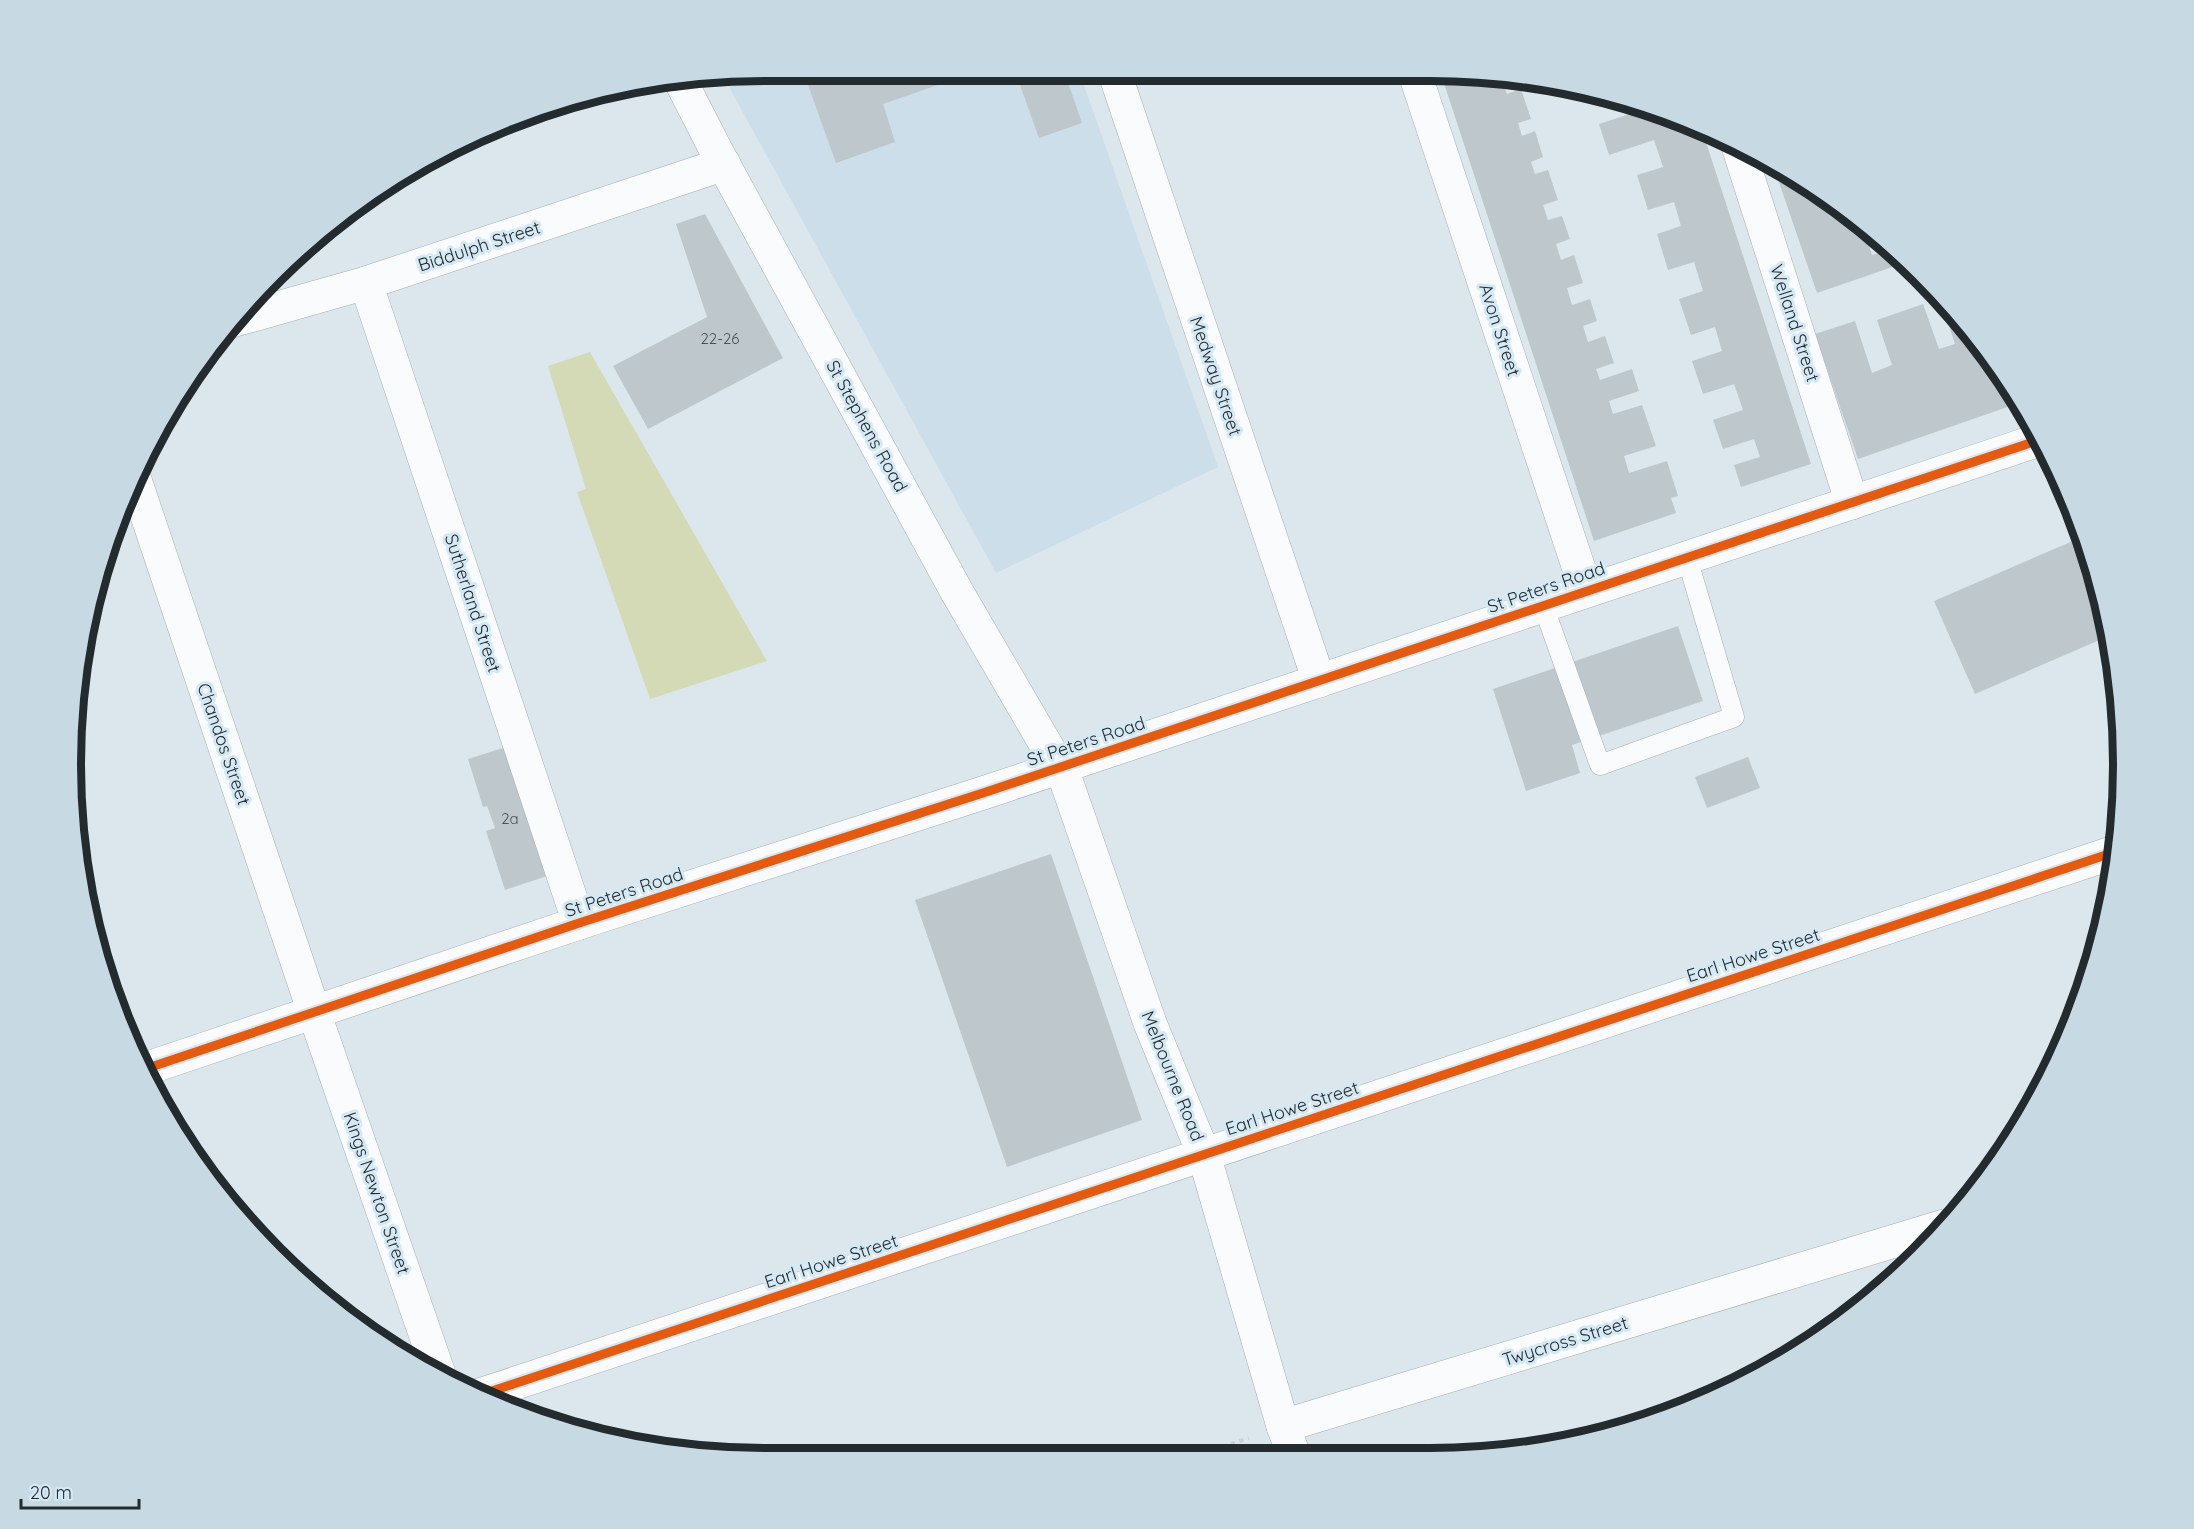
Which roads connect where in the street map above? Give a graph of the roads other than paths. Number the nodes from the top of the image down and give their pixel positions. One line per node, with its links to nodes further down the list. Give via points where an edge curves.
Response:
1 (1118, 81): 14 (street, Medway Street)
2 (1418, 81): 12 (street, Avon Street)
3 (684, 86): 5 (street, St Stephens Road)
4 (1741, 156): 10 (street, Welland Street)
5 (724, 164): 6 (street, Biddulph Street); 15 (street, St Stephens Road, via 957,592)
6 (366, 284): 7 (street, Biddulph Street); 17 (street, Sutherland Street)
7 (249, 316)
8 (2032, 442): 10 (street, St Peters Road)
9 (139, 490): 18 (street, Chandos Street)
10 (1852, 503): 11 (street, St Peters Road)
11 (1687, 558): 12 (street, St Peters Road); 13 (lane, via 1734,717 1600,765)
12 (1586, 590): 13 (street, St Peters Road)
13 (1543, 605): 14 (street, St Peters Road)
14 (1318, 681): 15 (street, St Peters Road)
15 (1060, 766): 17 (street, St Peters Road); 20 (street, Melbourne Road, via 1150,1023)
16 (2107, 855): 20 (street, Earl Howe Street)
17 (579, 923): 18 (street, St Peters Road)
18 (314, 1012): 19 (street, St Peters Road); 22 (street, Kings Newton Street)
19 (151, 1067)
20 (1204, 1155): 23 (street, Earl Howe Street); 24 (street, Melbourne Road)
21 (1929, 1231): 24 (street, Twycross Street)
22 (435, 1363)
23 (492, 1391)
24 (1283, 1426): 25 (street, Melbourne Road)
25 (1291, 1448)

